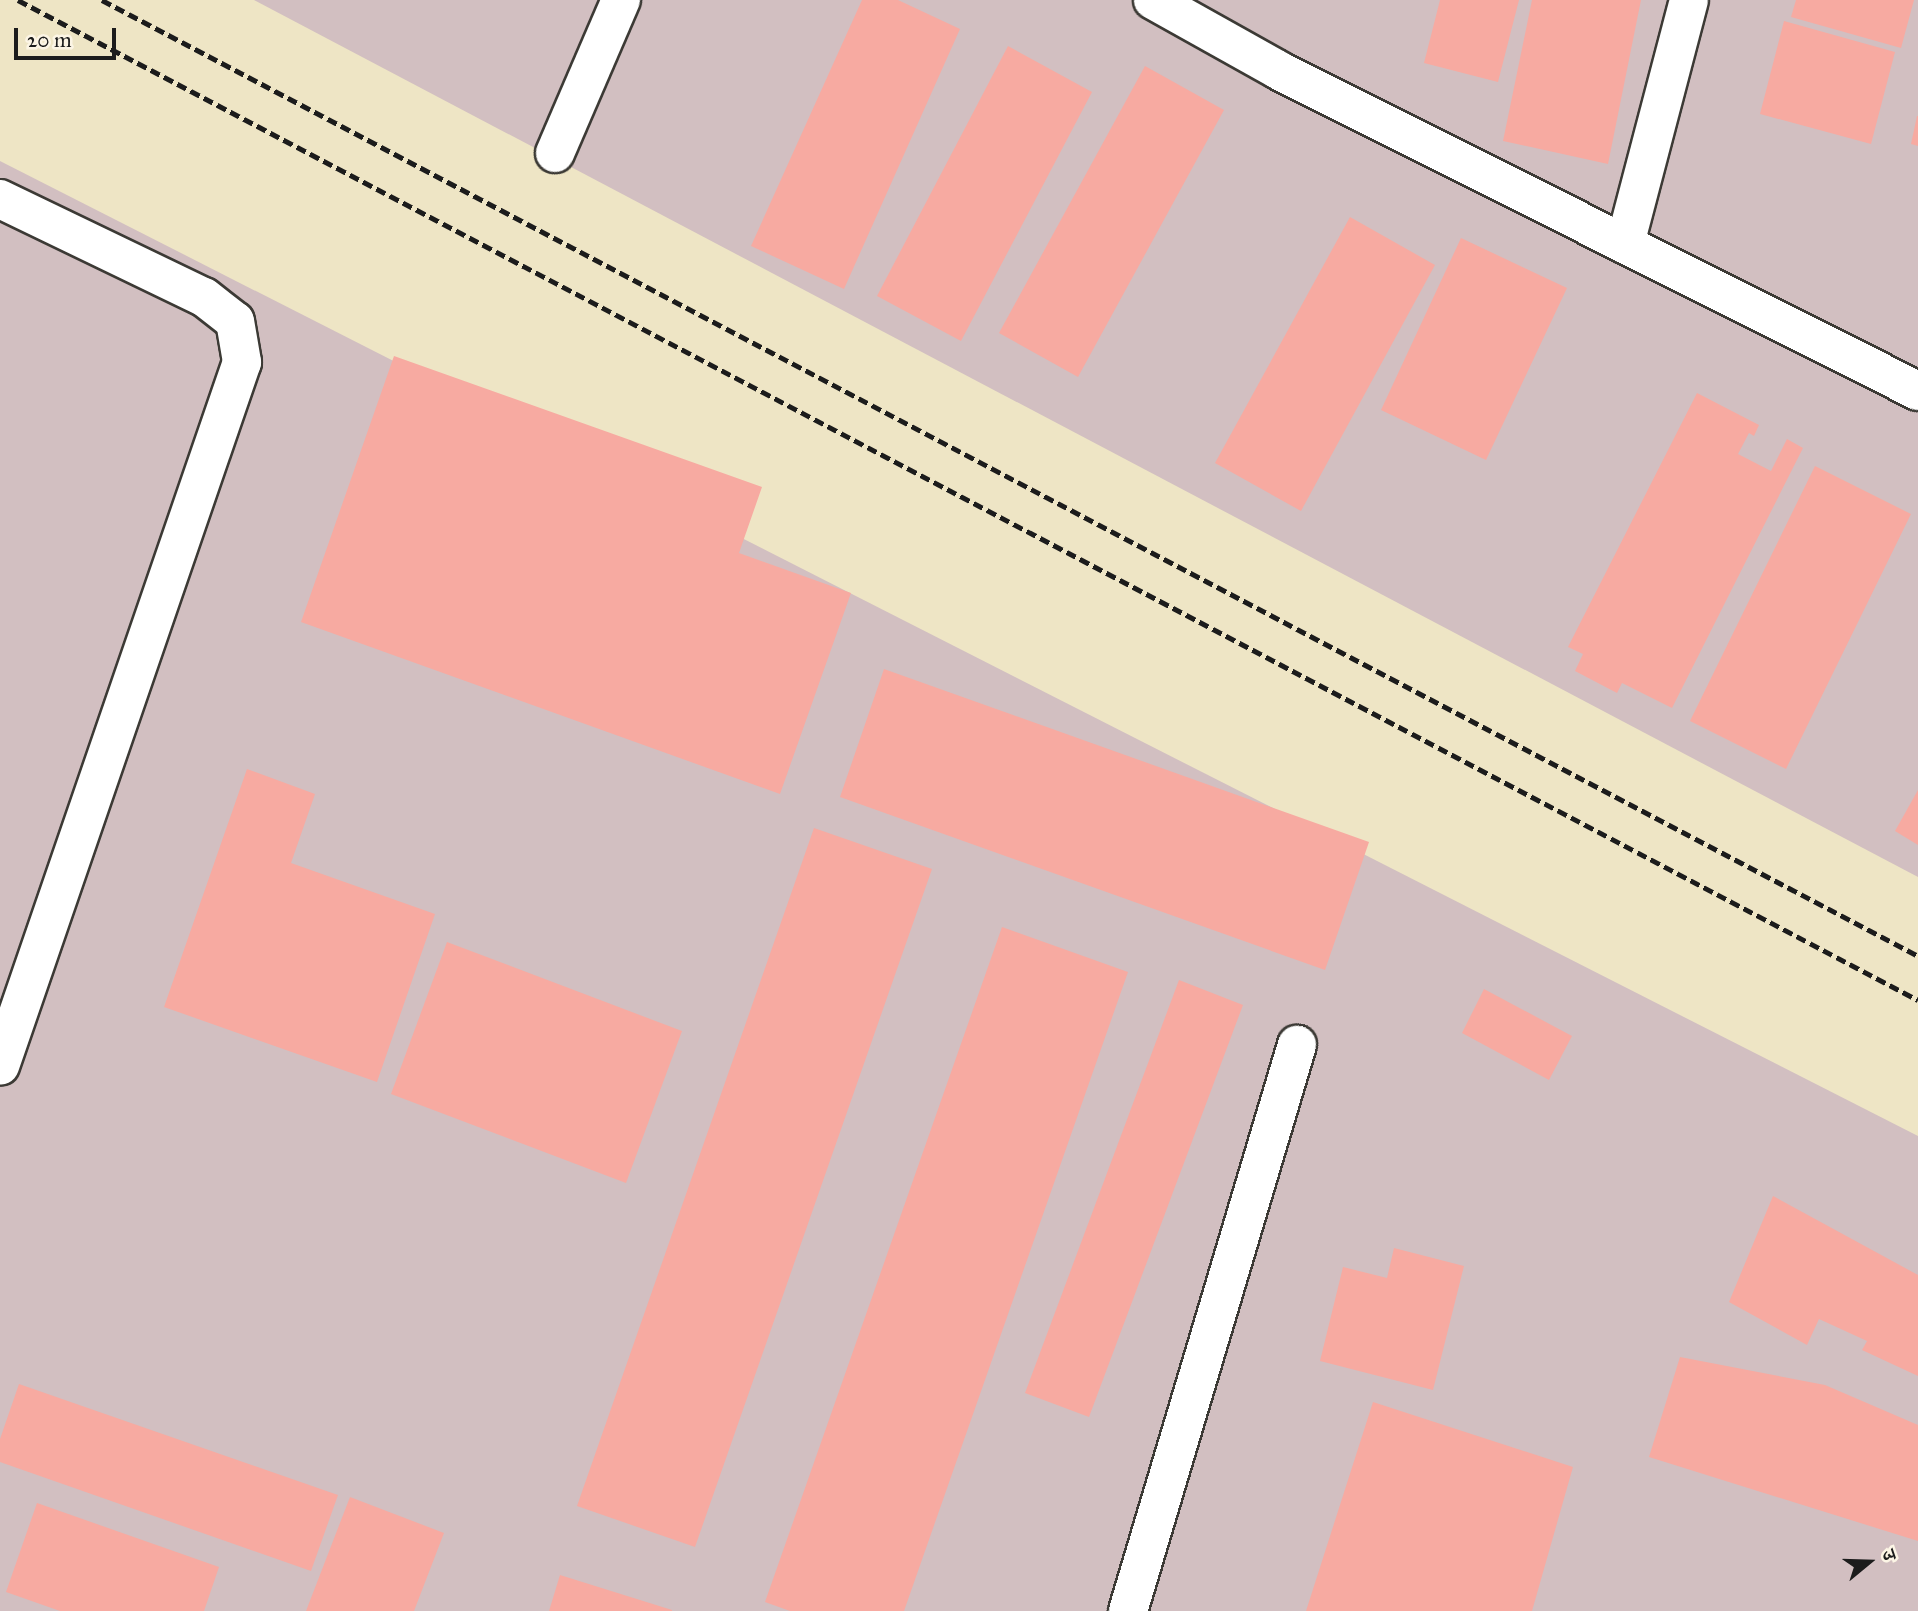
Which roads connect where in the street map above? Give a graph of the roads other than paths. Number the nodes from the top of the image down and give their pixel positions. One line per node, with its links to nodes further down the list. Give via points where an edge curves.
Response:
1 (621, 0): 5 (street)
2 (1153, 0): 4 (street)
3 (1689, 0): 7 (street)
4 (1216, 16): 7 (street, via 1278,70)
5 (555, 153)
6 (0, 199): 10 (street, via 204,297 235,321 242,362)
7 (1625, 244): 8 (street)
8 (1918, 391)
9 (1297, 1045): 11 (street)
10 (0, 1066)
11 (1128, 1611)

